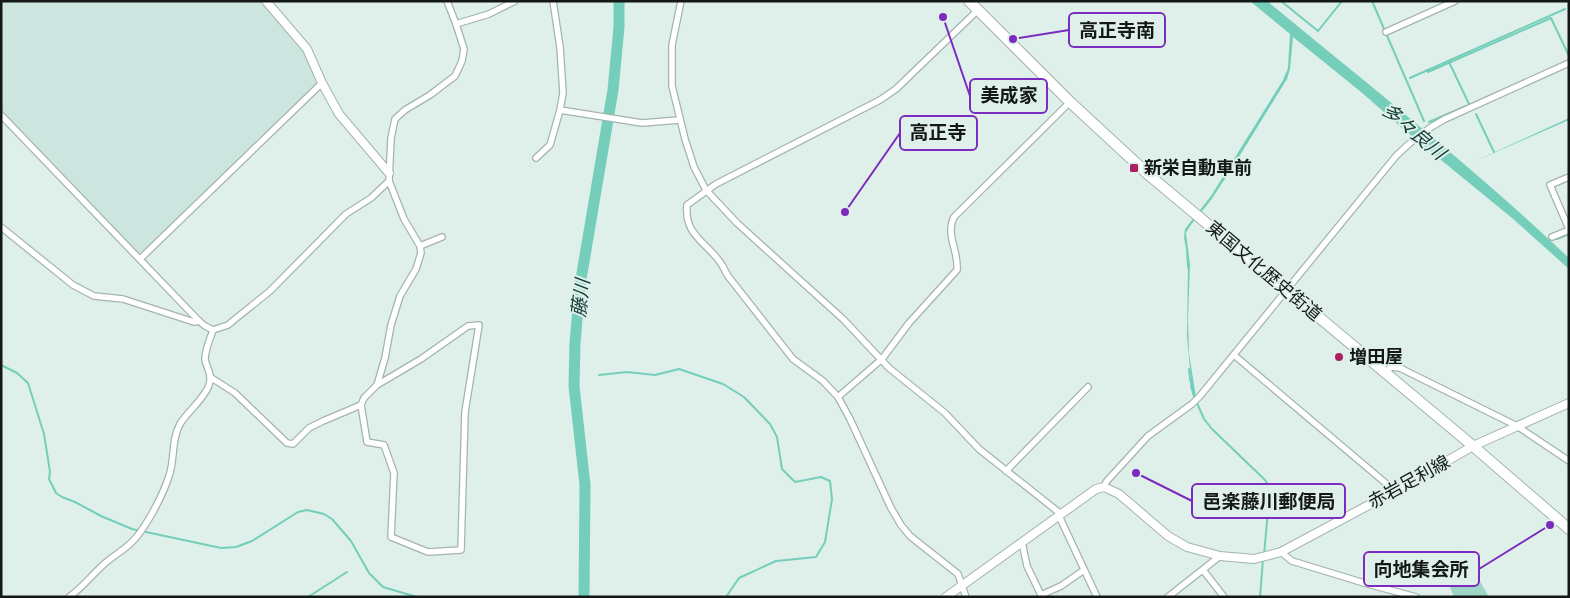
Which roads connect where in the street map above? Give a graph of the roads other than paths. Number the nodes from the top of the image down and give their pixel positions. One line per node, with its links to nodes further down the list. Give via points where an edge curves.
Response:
1 (266, 1): 12 (main road, via 308,50)
2 (447, 1): 9 (street)
3 (515, 1): 9 (street, via 489,14)
4 (553, 1): 14 (street, via 563,92)
5 (681, 1): 16 (street, via 674,32 671,74)
6 (969, 1): 8 (highway, 東国文化歴史街道)
7 (1455, 1): 10 (street)
8 (978, 10): 13 (highway, 東国文化歴史街道); 20 (street, via 896,89 880,100)
9 (456, 24): 18 (street, via 464,48 456,78 395,119)
10 (1386, 32)
11 (1569, 63): 27 (street, via 1445,119 1410,142)
12 (322, 83): 18 (main road, via 339,114); 26 (street)
13 (1070, 102): 27 (highway, 東国文化歴史街道, via 1140,167); 31 (street, via 954,217 950,232 957,270)
14 (560, 110): 16 (street, via 642,123); 17 (street, via 550,145)
15 (1, 114): 26 (street)
16 (679, 120): 20 (street, via 694,167)
17 (536, 158)
18 (389, 177): 25 (street, via 404,218); 29 (street, via 371,198 346,214 270,291 228,325)
19 (1569, 177): 22 (street, via 1550,185)
20 (706, 190): 31 (street); 36 (street, via 688,205 690,228 696,238 721,262 728,276 793,359 823,381)
21 (1, 227): 28 (street, via 73,285 94,296 123,299)
22 (1569, 229): 24 (street)
23 (442, 237): 25 (street)
24 (1552, 238)
25 (420, 246): 34 (street, via 416,269 400,296 391,325)
26 (140, 259): 28 (street)
27 (1287, 291): 30 (street); 32 (highway, 東国文化歴史街道)
28 (199, 321): 29 (street)
29 (213, 330): 33 (street, via 206,356)
30 (1234, 355): 43 (street, via 1192,404 1148,436); 44 (street)
31 (882, 358): 36 (street); 42 (street, via 889,368 945,412 979,449)
32 (1385, 373): 39 (street, via 1391,367 1400,368); 40 (highway, 東国文化歴史街道)
33 (210, 376): 38 (street, via 235,393 287,443 293,444 323,420); 53 (street, via 209,386 180,425 168,478 144,527)
34 (377, 385): 38 (street); 38 (street, via 421,360 468,326 479,325 465,412 461,550 428,552 391,537 394,474 384,445 367,442)
35 (1088, 387): 42 (street)
36 (838, 397): 52 (street, via 900,525 958,574)
37 (1569, 403): 39 (main road, 赤岩足利線)
38 (361, 405)
39 (1517, 426): 40 (main road, 赤岩足利線); 41 (street)
40 (1473, 446): 44 (main road, 赤岩足利線); 46 (highway, 東国文化歴史街道)
41 (1569, 461)
42 (1006, 471): 45 (street)
43 (1104, 487): 45 (main road, via 1088,494); 49 (main road, 赤岩足利線, via 1119,494 1178,544)
44 (1395, 491): 48 (main road, 赤岩足利線)
45 (1060, 515): 47 (main road); 50 (street)
46 (1569, 529)
47 (1022, 542): 50 (street, via 1027,566 1041,595); 52 (main road)
48 (1281, 552): 49 (main road, 赤岩足利線, via 1254,559); 59 (street, via 1292,562)
49 (1220, 556): 51 (street)
50 (1084, 570): 56 (street)
51 (1203, 570): 57 (street); 58 (street)
52 (962, 584): 54 (main road); 55 (street)
53 (69, 597)
54 (946, 597)
55 (966, 597)
56 (1097, 597)
57 (1168, 597)
58 (1224, 597)
59 (1416, 597)

